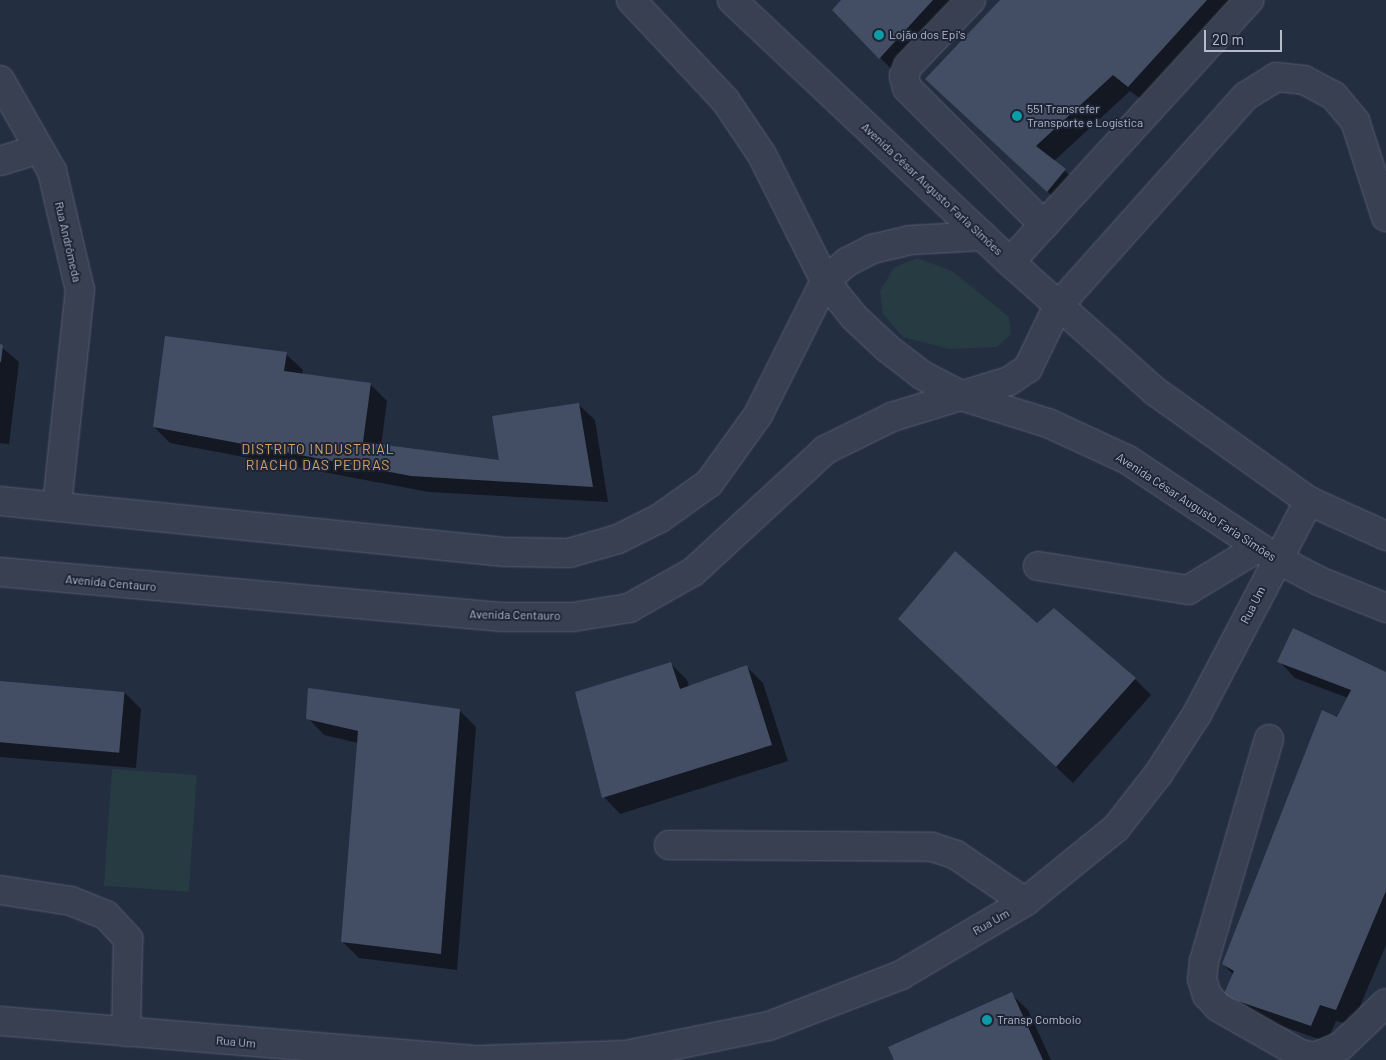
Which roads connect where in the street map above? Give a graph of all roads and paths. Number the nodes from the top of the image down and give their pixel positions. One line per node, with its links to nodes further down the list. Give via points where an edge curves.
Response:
1 (631, 0): 12 (street, Avenida César Augusto Faria Simões, via 725,100 762,155)
2 (732, 0): 10 (street, Avenida César Augusto Faria Simões)
3 (971, 0): 9 (street, via 908,66 904,76 907,88)
4 (1248, 0): 9 (street)
5 (0, 80): 6 (street, Rua Andrômeda)
6 (39, 149): 7 (street); 17 (street, Rua Andrômeda, via 52,171 80,290)
7 (0, 161)
8 (1386, 217): 13 (street, Avenida Centauro, via 1350,115 1334,96 1304,80 1276,77 1246,96)
9 (1044, 225): 11 (street)
10 (983, 236): 11 (street, Avenida César Augusto Faria Simões); 12 (street, via 946,236 872,249 847,262)
11 (1010, 262): 13 (street, Avenida César Augusto Faria Simões)
12 (825, 281): 14 (street, Avenida César Augusto Faria Simões, via 854,317 887,348 922,375); 17 (street, via 758,415 709,483 660,518 618,539 569,553 505,552)
13 (1058, 306): 14 (street, Avenida Centauro, via 1028,368 1009,381); 16 (street, Avenida César Augusto Faria Simões, via 1156,392)
14 (964, 398): 19 (street, Avenida César Augusto Faria Simões, via 1048,423 1128,460); 21 (street, Avenida Centauro, via 892,417 824,450 693,572 629,608 573,616 502,617)
15 (0, 501): 17 (street)
16 (1309, 501): 18 (street, Avenida César Augusto Faria Simões); 19 (street, Rua Um)
17 (57, 506)
18 (1386, 536)
19 (1268, 553): 20 (street, via 1188,590); 22 (street, Avenida César Augusto Faria Simões, via 1319,581); 26 (street, Rua Um, via 1196,714 1159,773 1116,828)
20 (1038, 566)
21 (0, 572)
22 (1386, 608)
23 (1269, 739): 27 (street, via 1204,961 1202,979 1208,995 1218,1007 1300,1054 1315,1057 1341,1046)
24 (669, 845): 26 (street, via 932,847 956,854)
25 (0, 890): 29 (street, via 71,901 106,915 128,939)
26 (1025, 902): 31 (street, Rua Um, via 900,975 769,1026 626,1055)
27 (1386, 1003)
28 (0, 1021): 29 (street, Rua Um)
29 (126, 1032): 30 (street, Rua Um)
30 (472, 1060)
31 (480, 1060)

